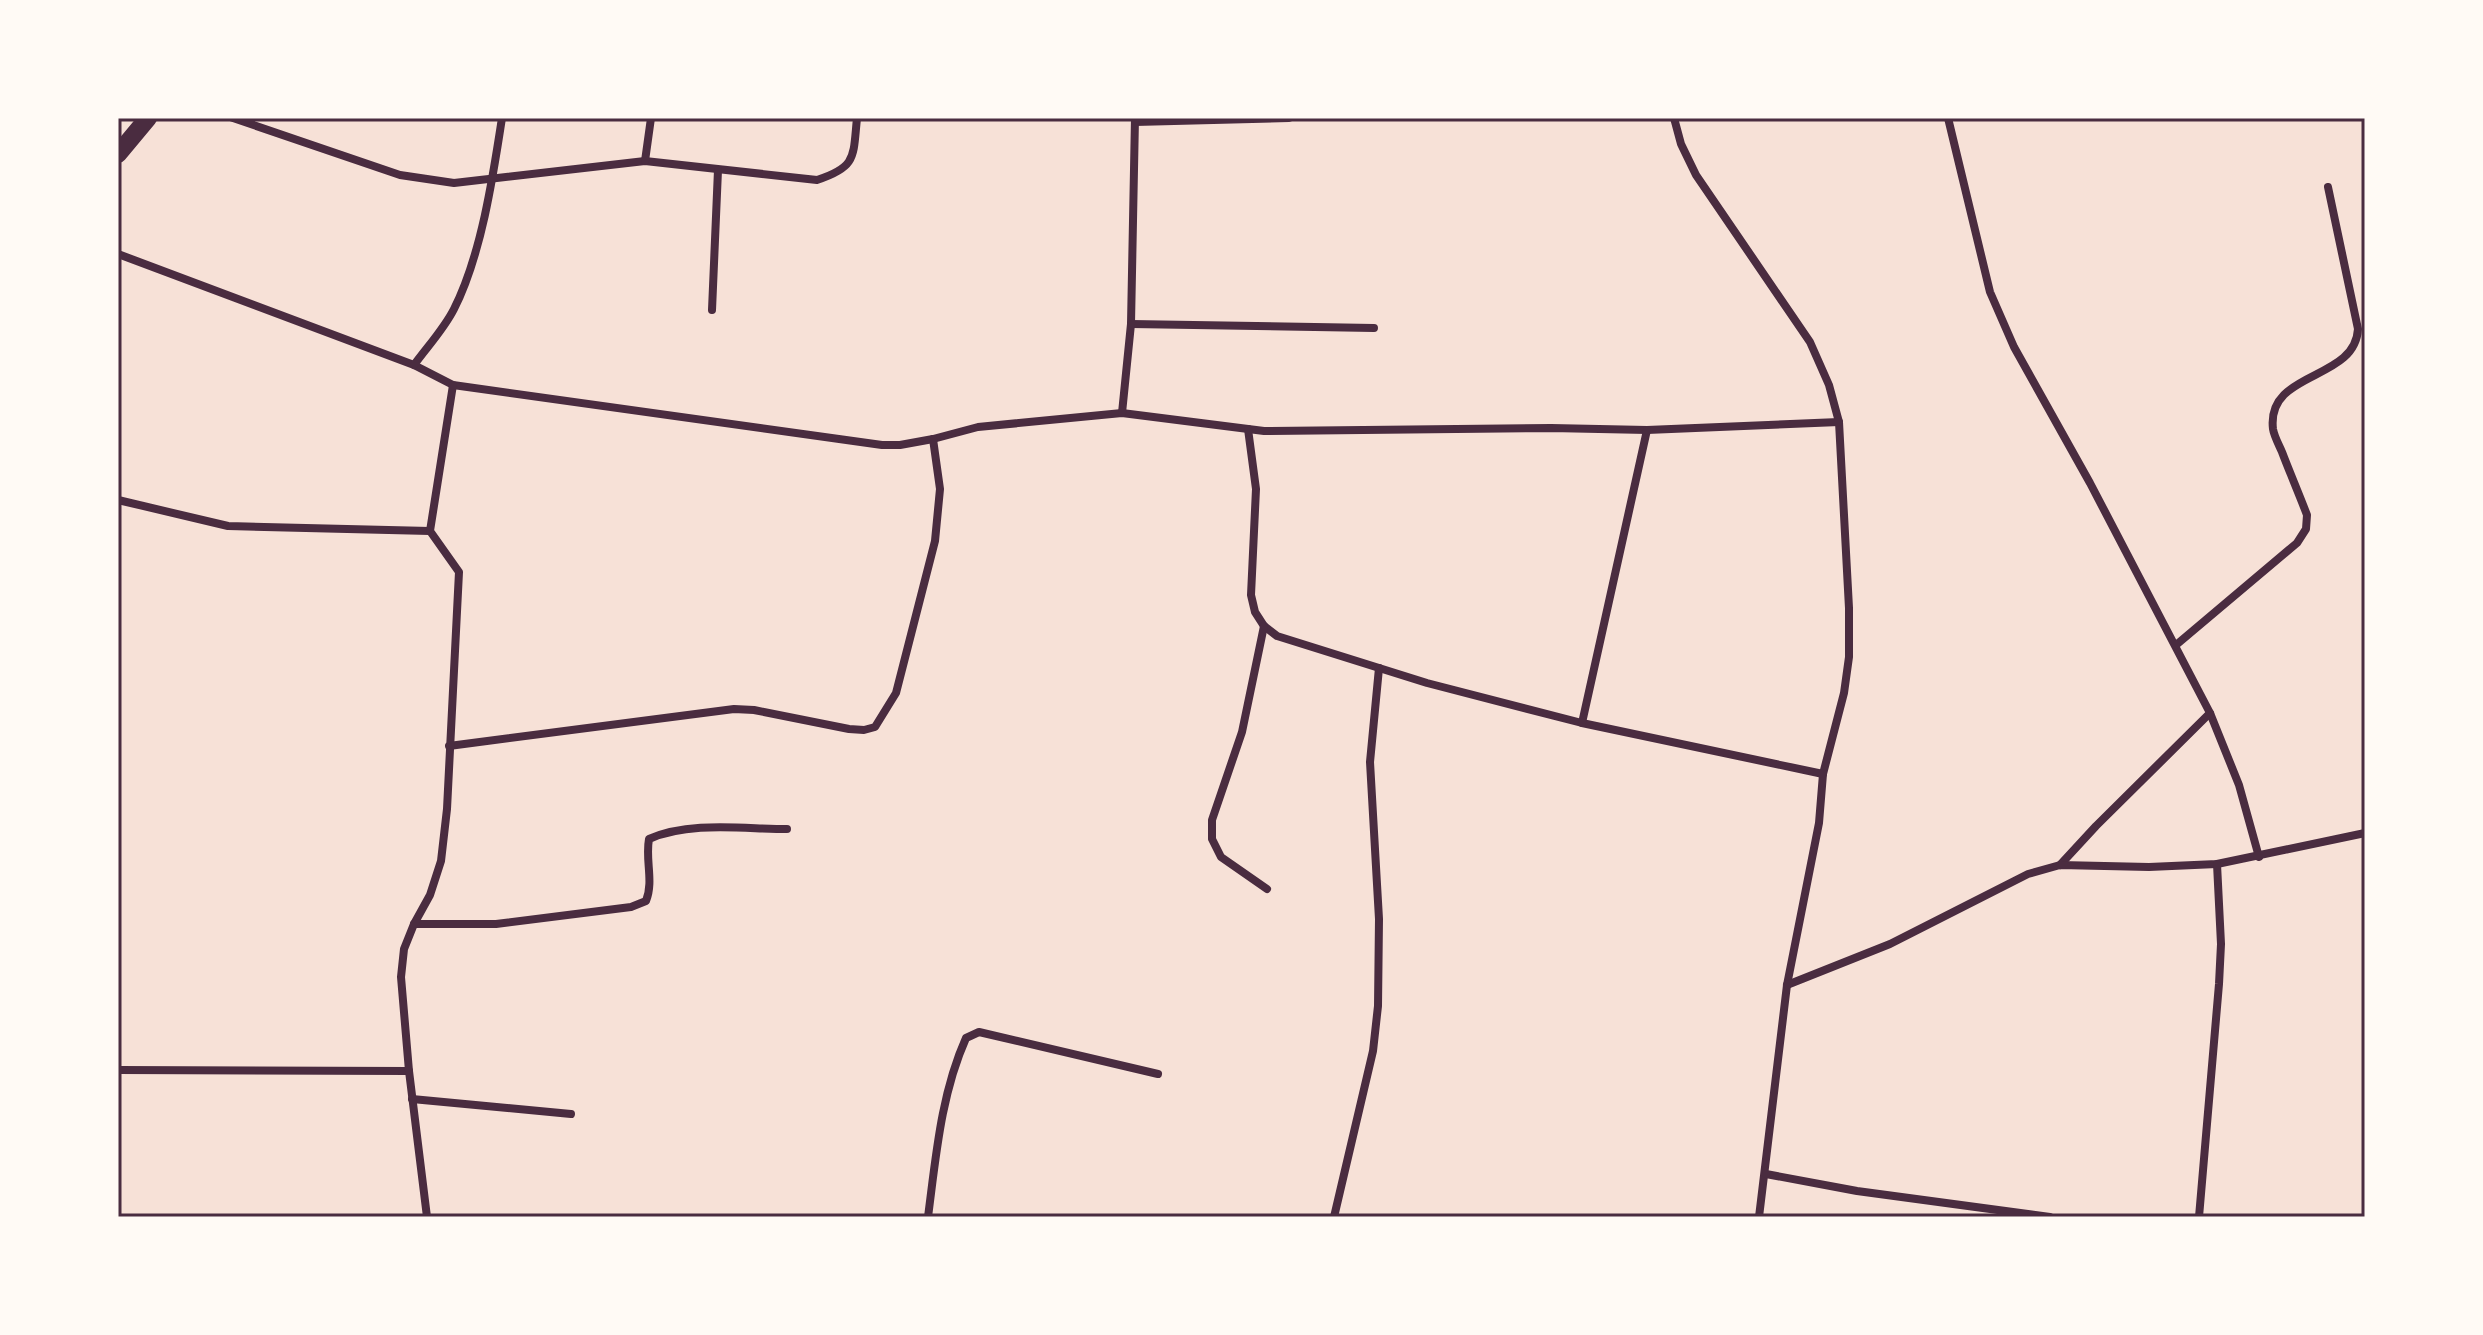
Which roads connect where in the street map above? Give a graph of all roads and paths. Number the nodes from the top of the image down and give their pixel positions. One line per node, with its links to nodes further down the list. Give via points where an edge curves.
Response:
1 (148, 118): 10 (highway)
2 (233, 118): 13 (street, via 400,175 454,183)
3 (502, 118): 13 (street)
4 (651, 118): 11 (street)
5 (857, 118): 12 (street, via 853,154 842,171 817,180)
6 (1289, 118): 9 (street)
7 (1674, 118): 22 (street, via 1696,175 1810,342)
8 (1948, 118): 29 (street, via 1990,292 2014,347)
9 (1135, 120): 17 (street)
10 (118, 154)
11 (645, 161): 12 (street); 13 (street)
12 (718, 170): 16 (street)
13 (491, 179): 19 (street, via 479,240 454,310)
14 (2328, 187): 29 (street, via 2357,342 2345,359 2287,390 2276,403 2273,429 2307,515 2306,529 2297,543)
15 (118, 254): 19 (street)
16 (712, 310)
17 (1131, 324): 18 (street); 21 (street)
18 (1374, 328)
19 (414, 365): 20 (street)
20 (453, 385): 25 (street, via 882,445); 27 (street)
21 (1122, 413): 23 (street); 25 (street, via 978,427)
22 (1839, 422): 24 (street); 34 (street, via 1849,657)
23 (1248, 429): 24 (street); 28 (street, via 1256,489 1251,595)
24 (1647, 430): 32 (street)
25 (933, 439): 33 (street, via 940,489 935,541 896,693 875,727 849,729 734,709)
26 (118, 500): 27 (street, via 228,526)
27 (430, 531): 33 (street, via 459,572)
28 (1264, 626): 30 (street, via 1288,642); 40 (street, via 1242,732 1212,820 1212,839 1221,857)
29 (2176, 645): 31 (street)
30 (1379, 668): 32 (street); 52 (street, via 1370,762 1378,1006 1373,1051)
31 (2210, 713): 37 (street, via 2239,785); 39 (street)
32 (1582, 723): 34 (street)
33 (449, 746): 41 (street, via 441,861)
34 (1823, 774): 42 (street, via 1817,837)
35 (787, 829): 41 (street, via 695,829 649,839 651,889 646,901 631,907 496,924)
36 (2365, 833): 37 (street)
37 (2259, 857): 38 (street)
38 (2217, 864): 39 (street); 55 (street, via 2219,984)
39 (2060, 865): 42 (street, via 2028,874 1890,944)
40 (1267, 889)
41 (414, 924): 44 (street, via 401,977)
42 (1787, 985): 48 (street)
43 (118, 1070): 44 (street)
44 (409, 1071): 46 (street)
45 (1158, 1074): 51 (street, via 979,1032 966,1038 938,1133)
46 (412, 1099): 47 (street); 50 (street)
47 (571, 1114)
48 (1766, 1174): 49 (street); 53 (street)
49 (1987, 1213): 54 (street)
50 (427, 1217)
51 (928, 1217)
52 (1334, 1217)
53 (1759, 1217)
54 (2050, 1217)
55 (2199, 1217)

